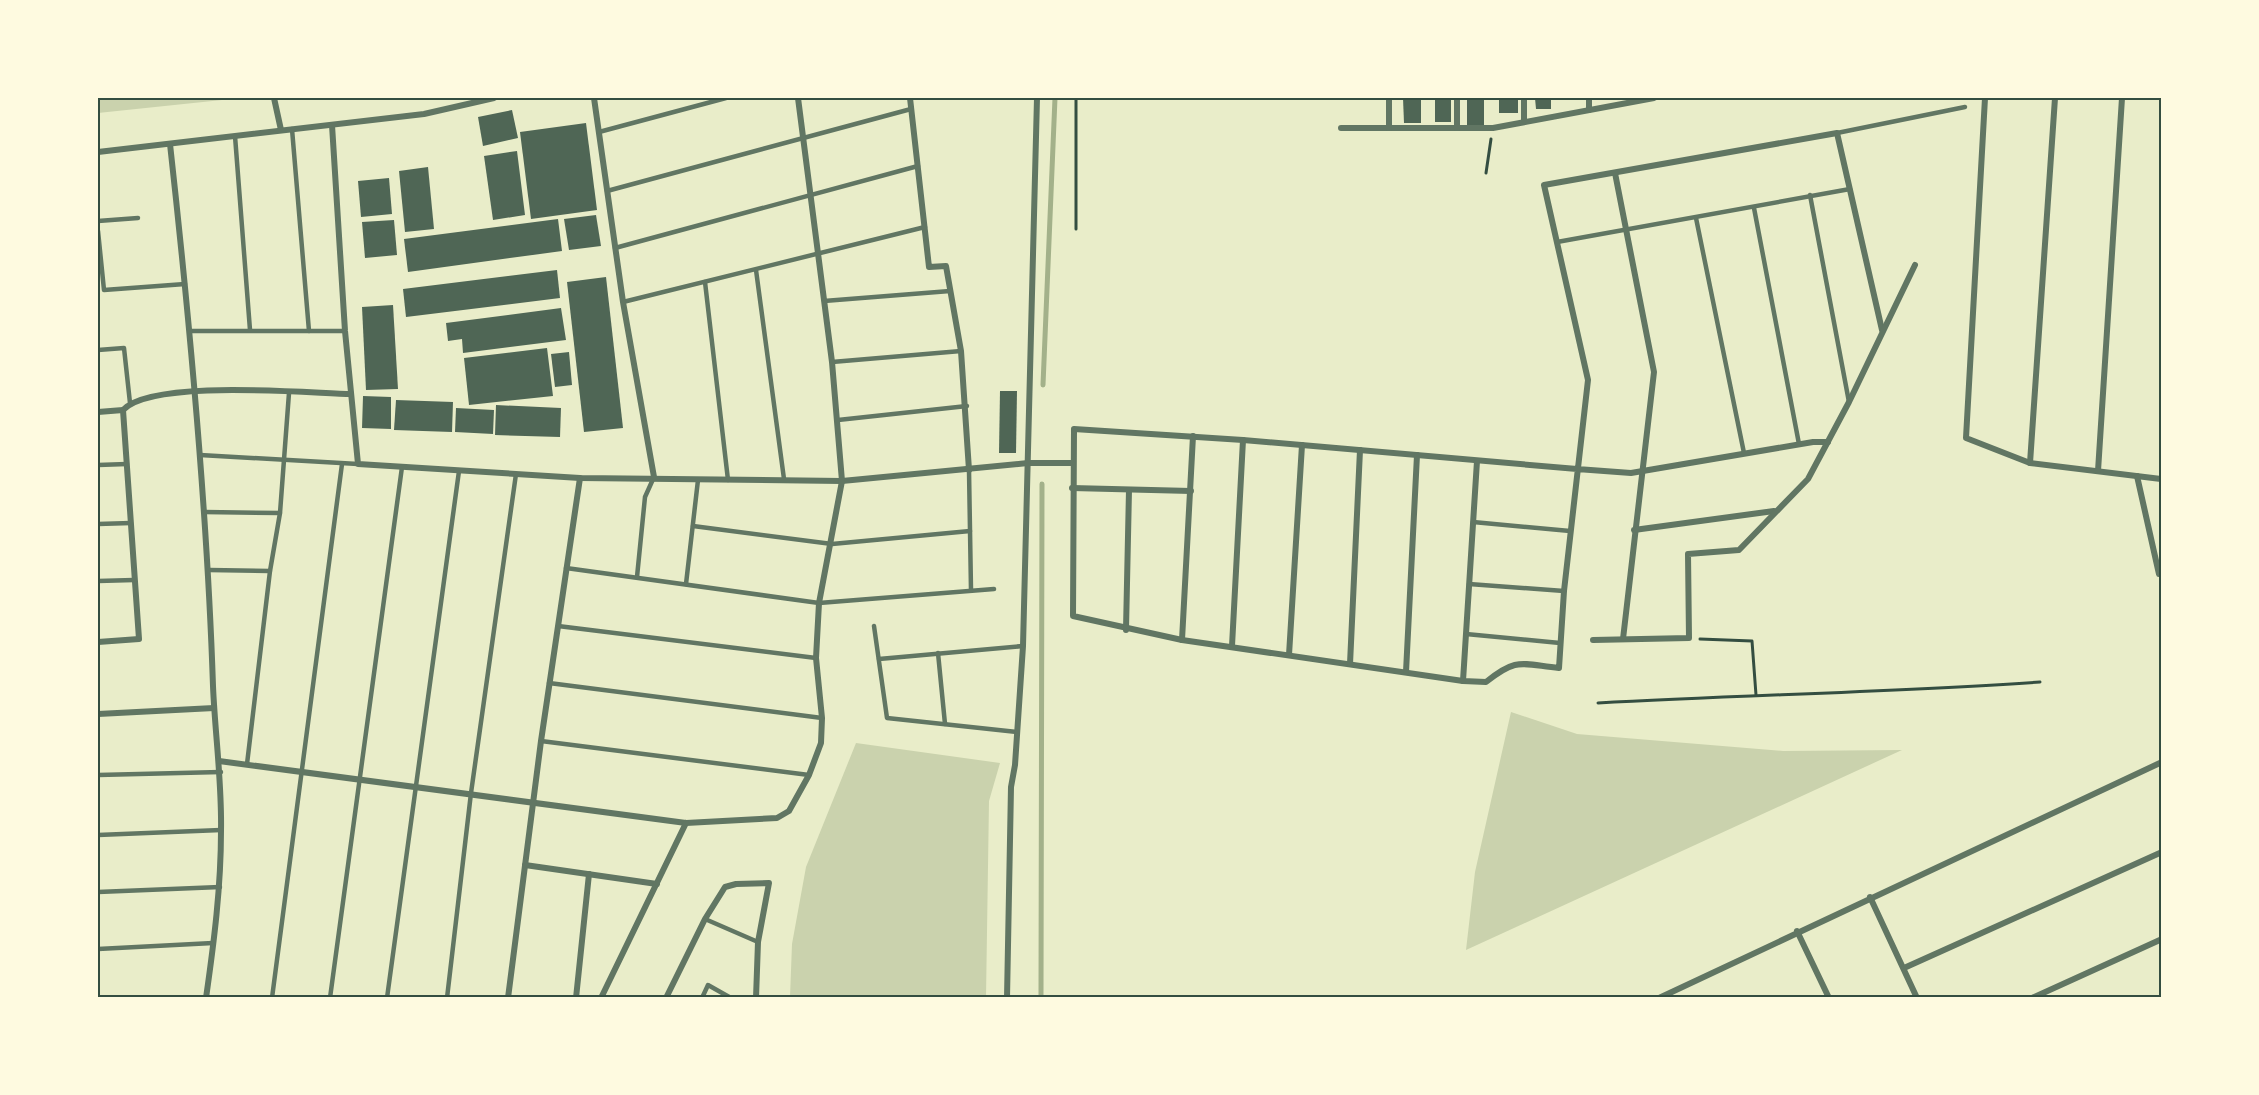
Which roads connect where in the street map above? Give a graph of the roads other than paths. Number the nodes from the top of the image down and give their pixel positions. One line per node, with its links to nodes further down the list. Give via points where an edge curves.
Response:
1 (274, 98): 26 (street)
2 (494, 98): 16 (street)
3 (594, 98): 27 (street)
4 (726, 98): 27 (lane)
5 (798, 98): 30 (street)
6 (910, 98): 18 (street)
7 (1037, 98): 84 (street)
8 (1389, 98): 23 (street)
9 (1457, 98): 24 (street)
10 (1524, 98): 20 (street)
11 (1589, 98): 19 (street)
12 (1654, 98): 19 (street)
13 (1985, 98): 86 (street, via 1966,438)
14 (2055, 98): 86 (street)
15 (2122, 98): 97 (street)
16 (470, 101): 21 (street, via 424,114)
17 (1965, 108): 28 (lane)
18 (911, 109): 30 (lane); 33 (street)
19 (1589, 110): 20 (street)
20 (1524, 122): 24 (street, via 1493,128)
21 (332, 125): 25 (street); 60 (street)
22 (1341, 128): 23 (street)
23 (1389, 128): 24 (street)
24 (1457, 128)
25 (292, 129): 26 (street); 59 (lane)
26 (281, 130): 29 (street)
27 (599, 132): 36 (street)
28 (1837, 133): 34 (street); 35 (street)
29 (235, 136): 31 (street); 56 (lane)
30 (803, 138): 36 (lane); 37 (street)
31 (170, 144): 32 (street); 52 (street)
32 (98, 152)
33 (918, 166): 37 (lane); 43 (street)
34 (1615, 173): 44 (street); 46 (street, via 1544,185)
35 (1850, 189): 38 (lane); 57 (street)
36 (607, 191): 47 (street)
37 (811, 194): 47 (lane); 48 (street)
38 (1810, 195): 39 (lane); 67 (lane)
39 (1754, 208): 41 (lane); 76 (lane)
40 (138, 218): 42 (lane)
41 (1696, 218): 44 (lane); 79 (lane)
42 (98, 221)
43 (925, 227): 48 (lane); 53 (street, via 929,267 946,266)
44 (1626, 230): 46 (lane); 96 (street, via 1654,372)
45 (98, 231): 52 (lane, via 104,290)
46 (1557, 242): 92 (street, via 1588,380)
47 (615, 248): 55 (street)
48 (818, 253): 50 (lane); 54 (street)
49 (1915, 265): 57 (street)
50 (756, 270): 51 (lane); 102 (lane)
51 (705, 282): 55 (lane); 105 (lane)
52 (185, 284): 58 (street)
53 (950, 291): 54 (lane); 62 (street)
54 (824, 301): 63 (street)
55 (623, 302): 100 (street)
56 (250, 330): 58 (lane); 59 (lane)
57 (1882, 330): 67 (street)
58 (190, 331): 64 (street)
59 (309, 331): 60 (lane)
60 (345, 331): 66 (street)
61 (98, 350): 68 (lane, via 124,348)
62 (961, 351): 63 (lane); 69 (street)
63 (831, 362): 72 (street)
64 (193, 391): 65 (street); 68 (street, via 149,396); 80 (street)
65 (289, 393): 66 (street); 82 (lane)
66 (351, 394): 89 (street)
67 (1849, 402): 75 (street)
68 (130, 403): 70 (street)
69 (967, 406): 72 (lane); 93 (street)
70 (123, 410): 71 (street); 87 (street)
71 (98, 412)
72 (838, 420): 106 (street)
73 (1193, 436): 74 (street); 85 (street, via 1074,429); 109 (street)
74 (1243, 440): 77 (street); 144 (street)
75 (1828, 442): 76 (street); 110 (street, via 1808,479)
76 (1799, 444): 79 (street)
77 (1302, 445): 78 (street); 146 (street)
78 (1360, 450): 81 (street); 149 (street)
79 (1744, 453): 96 (street)
80 (200, 455): 82 (lane); 111 (street)
81 (1417, 455): 83 (street); 150 (street)
82 (286, 460): 88 (lane); 112 (lane)
83 (1477, 461): 92 (street); 113 (street)
84 (1028, 463): 85 (street); 93 (street); 143 (street)
85 (1073, 463): 107 (street)
86 (2030, 463): 97 (street)
87 (127, 464): 90 (lane); 114 (street)
88 (342, 464): 89 (lane); 163 (lane)
89 (358, 464): 91 (street)
90 (98, 465)
91 (402, 467): 95 (street); 166 (lane)
92 (1577, 469): 96 (street); 119 (street)
93 (969, 470): 106 (street); 118 (lane)
94 (2162, 470): 103 (street)
95 (459, 471): 98 (street); 167 (lane)
96 (1643, 471): 117 (street)
97 (2098, 471): 99 (street)
98 (516, 474): 101 (street); 168 (lane)
99 (2137, 476): 103 (street); 124 (street, via 2159,574)
100 (654, 477): 101 (street); 104 (street); 125 (lane, via 645,497)
101 (580, 478): 121 (street)
102 (784, 479): 105 (street); 106 (street)
103 (2161, 479)
104 (698, 480): 105 (street); 116 (lane)
105 (728, 480)
106 (842, 481): 120 (street)
107 (1072, 488): 108 (street); 136 (street, via 1073,616)
108 (1129, 490): 109 (street); 136 (street)
109 (1191, 491): 139 (street)
110 (1775, 511): 117 (street); 138 (street, via 1739,550 1688,554 1689,638)
111 (204, 512): 112 (lane); 122 (street)
112 (280, 513): 123 (lane)
113 (1473, 522): 119 (lane); 129 (street)
114 (130, 523): 115 (lane); 126 (street)
115 (98, 524)
116 (693, 526): 120 (lane); 128 (lane)
117 (1634, 530): 138 (street)
118 (970, 531): 120 (lane); 131 (lane)
119 (1570, 531): 132 (street)
120 (832, 544): 133 (street)
121 (566, 568): 125 (lane); 134 (street)
122 (209, 570): 123 (lane); 153 (street)
123 (270, 571): 161 (lane)
124 (2162, 573)
125 (637, 577): 128 (lane)
126 (134, 580): 127 (lane); 141 (street, via 139,639)
127 (98, 581)
128 (686, 584): 133 (lane)
129 (1469, 584): 132 (lane); 137 (street)
130 (994, 589): 131 (lane)
131 (971, 590): 133 (lane)
132 (1564, 591): 142 (street)
133 (819, 603): 147 (street)
134 (558, 626): 147 (lane); 152 (street)
135 (874, 626): 148 (lane)
136 (1126, 630): 139 (street)
137 (1466, 634): 142 (lane); 151 (street)
138 (1623, 639): 140 (street)
139 (1182, 640): 144 (street)
140 (1593, 640)
141 (98, 642)
142 (1560, 643): 151 (street, via 1559,668 1515,664 1506,666 1486,682)
143 (1023, 646): 145 (lane); 157 (street)
144 (1232, 646): 146 (street)
145 (938, 653): 148 (lane); 156 (lane)
146 (1289, 655): 149 (street)
147 (816, 658): 155 (street)
148 (879, 659): 156 (lane, via 887,718)
149 (1350, 664): 150 (street)
150 (1406, 672): 151 (street)
151 (1463, 681)
152 (549, 683): 155 (lane); 158 (street)
153 (214, 708): 154 (street); 159 (street)
154 (98, 714)
155 (822, 718): 165 (street, via 821,743)
156 (945, 724): 157 (lane)
157 (1017, 732): 200 (street, via 1011,787)
158 (540, 741): 165 (lane); 169 (street)
159 (219, 761): 161 (street); 162 (street)
160 (2162, 762): 179 (street)
161 (247, 764): 163 (street)
162 (220, 772): 164 (lane); 171 (street)
163 (302, 772): 166 (street); 189 (lane)
164 (98, 775)
165 (809, 775): 170 (street, via 789,811 777,818)
166 (357, 779): 167 (street); 190 (lane)
167 (415, 787): 168 (street); 191 (lane)
168 (471, 793): 169 (street); 192 (lane)
169 (533, 802): 170 (street); 174 (street)
170 (687, 823): 176 (street)
171 (222, 830): 172 (lane); 177 (street)
172 (98, 835)
173 (2162, 852): 186 (street)
174 (525, 865): 175 (street); 193 (street)
175 (589, 874): 176 (street); 194 (street)
176 (657, 884): 195 (street)
177 (220, 887): 178 (lane); 184 (street)
178 (98, 892)
179 (1870, 897): 181 (street); 186 (street)
180 (705, 920): 183 (lane); 183 (street, via 729,884 769,883); 196 (street)
181 (1797, 931): 187 (street); 201 (street)
182 (2162, 939): 203 (street)
183 (758, 942): 199 (street)
184 (213, 943): 185 (lane); 188 (street)
185 (98, 949)
186 (1904, 968): 202 (street)
187 (1662, 997)
188 (206, 998)
189 (272, 998)
190 (330, 998)
191 (387, 998)
192 (447, 998)
193 (508, 998)
194 (576, 998)
195 (601, 998)
196 (666, 998)
197 (702, 998): 198 (lane, via 708,985)
198 (731, 998)
199 (756, 998)
200 (1007, 998)
201 (1829, 998)
202 (1917, 998)
203 (2032, 998)

